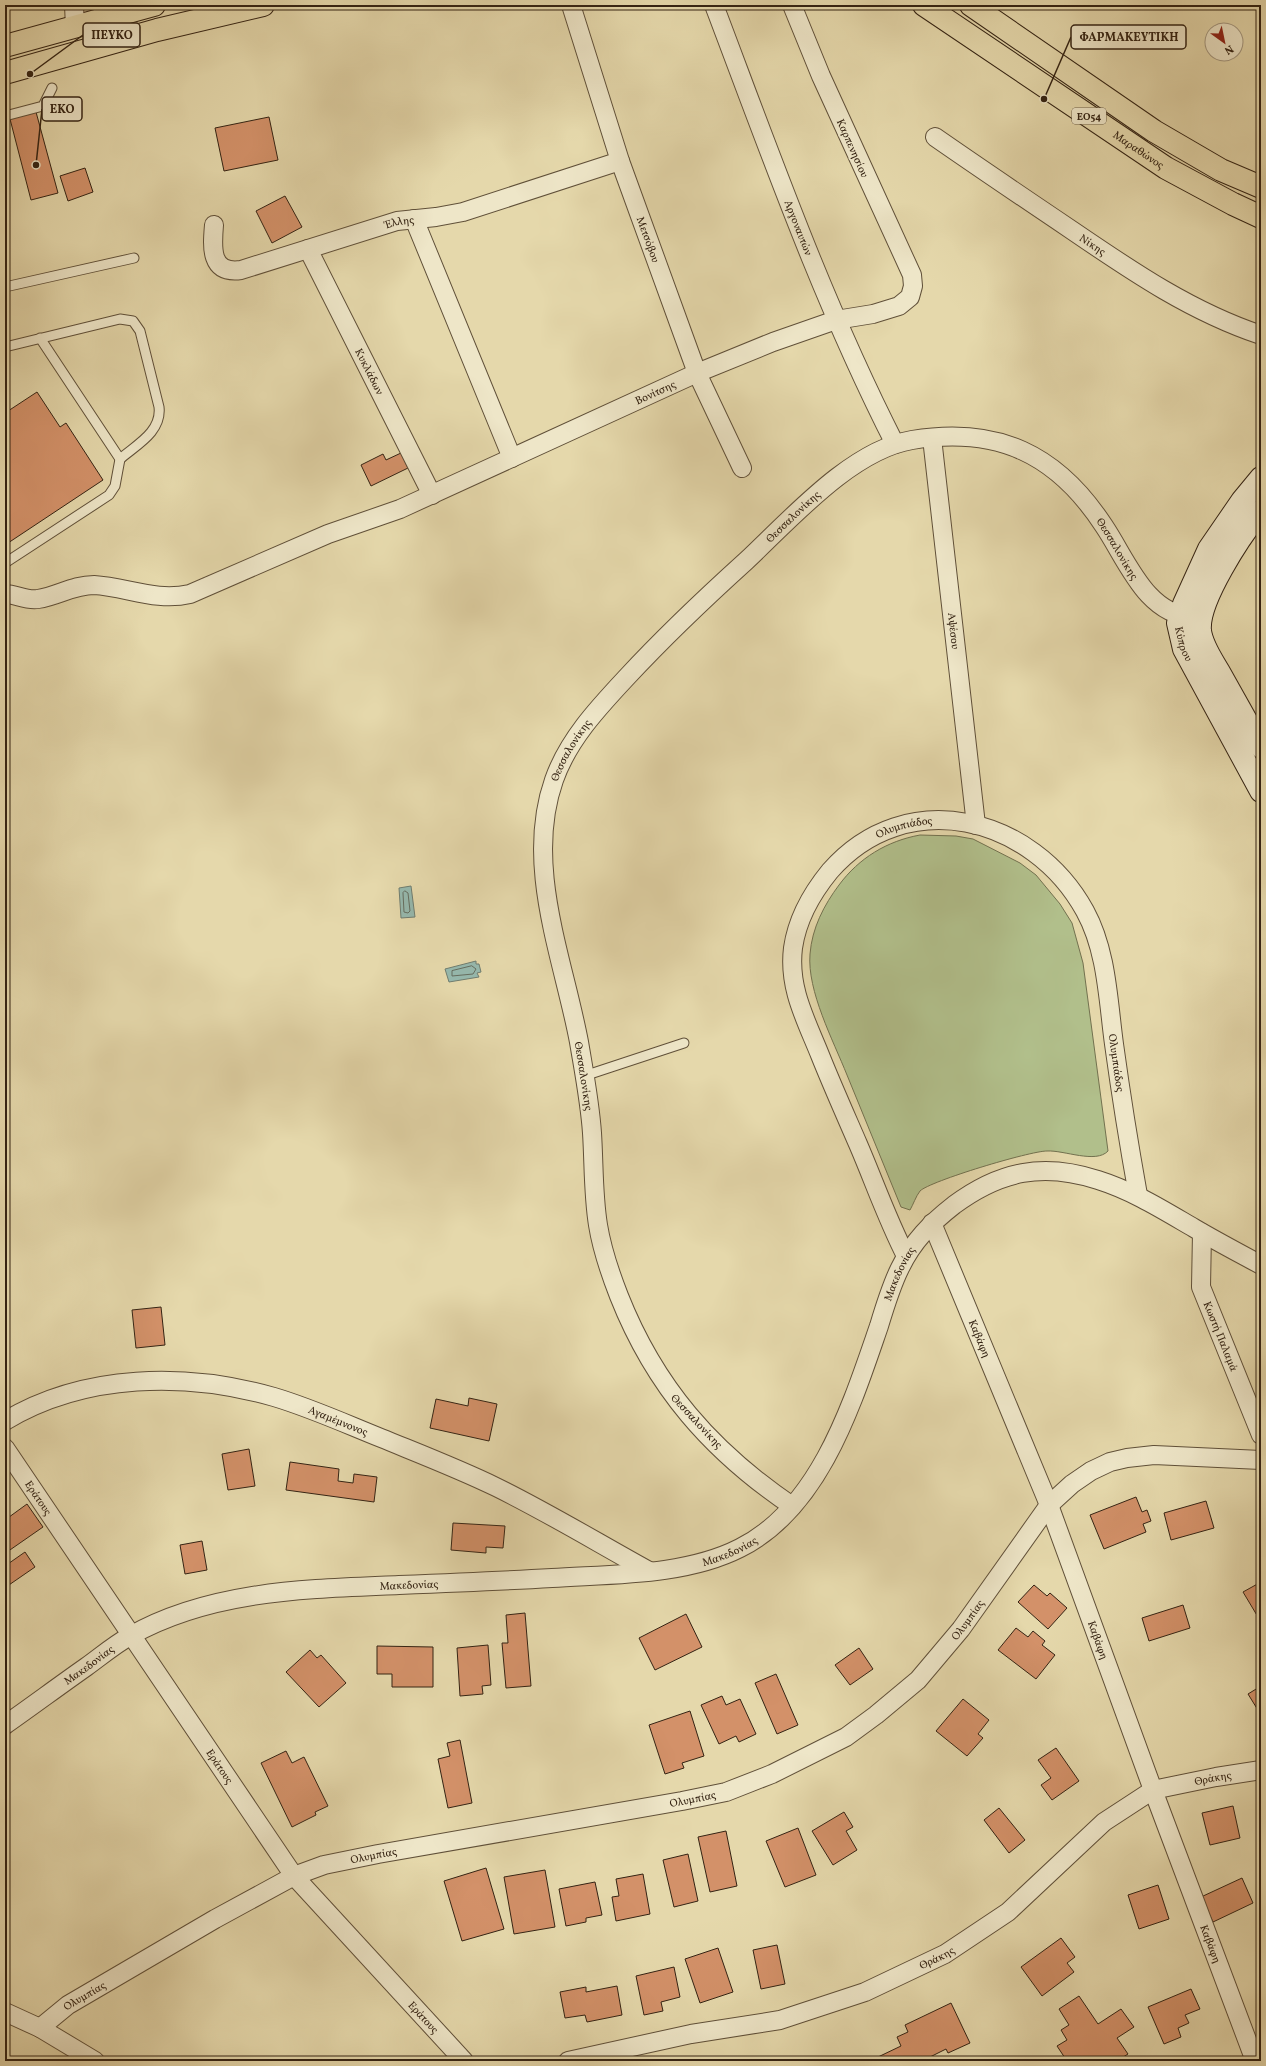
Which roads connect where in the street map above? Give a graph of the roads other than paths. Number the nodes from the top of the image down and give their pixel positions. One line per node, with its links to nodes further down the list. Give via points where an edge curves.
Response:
1 (74, 5): 9 (street)
2 (154, 5): 9 (main road)
3 (263, 5): 11 (main road, via 156,30)
4 (571, 5): 15 (street, Μετσόβου)
5 (714, 5): 24 (street, Αργοναυτών)
6 (792, 5): 23 (street, Καρπενησίου, via 821,76 912,275)
7 (924, 5): 17 (main road, Μαραθώνος / ΕΟ54, via 1166,168)
8 (971, 5): 16 (main road, ΕΟ54, via 1154,131 1221,170)
9 (76, 27): 10 (main road)
10 (5, 46)
11 (5, 73)
12 (52, 88): 13 (lane, via 43,106)
13 (5, 116)
14 (935, 137): 25 (street, Νίκης, via 1162,290 1211,316)
15 (620, 161): 18 (street, Έλλης, via 463,212 436,218); 28 (street, Μετσόβου)
16 (1261, 187)
17 (1261, 217)
18 (414, 218): 20 (street, Έλλης); 31 (street)
19 (214, 225): 20 (street, Έλλης, via 215,258 222,268 227,270 256,267)
20 (308, 249): 35 (street, Κυκλάδων)
21 (134, 258): 22 (lane)
22 (5, 287)
23 (913, 291): 24 (street, Βονίτσης, via 906,302 888,310)
24 (836, 320): 28 (street, Βονίτσης); 30 (street, Αργοναυτών)
25 (1261, 335)
26 (40, 338): 27 (lane); 32 (lane); 32 (lane, via 120,319 133,321 138,326 159,408 159,418 151,433)
27 (5, 346)
28 (697, 373): 31 (street, Βονίτσης); 33 (street, Μετσόβου)
29 (932, 438): 30 (street, Θεσσαλονίκης); 39 (street, Θεσσαλονίκης, via 994,440 1021,449 1042,460 1064,477 1087,502 1153,600 1165,610); 43 (street, Αψέσου)
30 (895, 444): 45 (street, Θεσσαλονίκης, via 882,448 860,461 824,489 674,627 611,694 578,735 560,764 544,818 543,853 558,956 579,1042)
31 (512, 458): 35 (street, Βονίτσης)
32 (120, 459): 37 (lane, via 115,486 109,495)
33 (742, 468)
34 (1261, 478): 39 (main road, Κύπρου, via 1209,549)
35 (432, 495): 38 (street, Βονίτσης, via 328,534 225,580 174,598 90,585 70,588 34,600)
36 (1261, 511): 40 (main road, Κύπρου, via 1233,548 1213,588)
37 (5, 563)
38 (5, 594)
39 (1179, 616): 40 (street, Θεσσαλονίκης); 42 (main road, Κύπρου, via 1179,631 1184,649)
40 (1202, 618): 41 (main road, Κύπρου, via 1200,630 1203,644)
41 (1261, 747)
42 (1261, 791)
43 (976, 825): 46 (street, Ολυμπιάδος, via 1016,842 1049,866 1074,895 1090,920 1104,968); 49 (street, Ολυμπιάδος, via 955,821 916,822 890,828 863,841 838,863 816,891 801,919 793,949 793,980 802,1015 884,1211)
44 (684, 1043): 45 (lane)
45 (584, 1076): 56 (street, Θεσσαλονίκης, via 591,1129 595,1207 601,1240 610,1273 635,1333 662,1380 690,1418 753,1478)
46 (1138, 1195): 47 (street, Μακεδονίας, via 1079,1175 1056,1171 1030,1171 1014,1174 983,1186 968,1194); 48 (street, Μακεδονίας)
47 (932, 1223): 49 (street, Μακεδονίας, via 921,1233); 55 (street, Καβάφη)
48 (1202, 1233): 50 (street, Μακεδονίας); 52 (street, Κωστή Παλαμά, via 1201,1287)
49 (906, 1256): 56 (street, Μακεδονίας, via 889,1294 840,1432 816,1474)
50 (1261, 1265)
51 (5, 1421): 57 (street, Αγαμέμνονος, via 76,1390 143,1381 192,1382 273,1396 326,1415 477,1478 540,1509)
52 (1261, 1435)
53 (5, 1448): 58 (street, Εράτους)
54 (1261, 1460): 55 (street, Ολυμπίας, via 1175,1455 1127,1458 1110,1462 1091,1471)
55 (1049, 1505): 61 (street, Καβάφη); 62 (street, Ολυμπίας, via 960,1629 918,1680 846,1737 812,1756 726,1792 378,1854 324,1865)
56 (792, 1506): 57 (street, Μακεδονίας, via 770,1529 741,1548 700,1563)
57 (649, 1571): 58 (street, Μακεδονίας, via 269,1593 192,1611)
58 (131, 1636): 59 (street, Μακεδονίας); 62 (street, Εράτους)
59 (5, 1726)
60 (1261, 1770): 61 (street, Θράκης)
61 (1153, 1790): 67 (street, Θράκης, via 1104,1822 1008,1912 944,1954 865,1992 780,2020 691,2034); 68 (street, Καβάφη)
62 (294, 1876): 64 (street, Ολυμπίας, via 209,1922 68,2005); 66 (street, Εράτους)
63 (5, 2012): 64 (street)
64 (40, 2028): 65 (street)
65 (95, 2061)
66 (464, 2061)
67 (568, 2061)
68 (1255, 2061)

